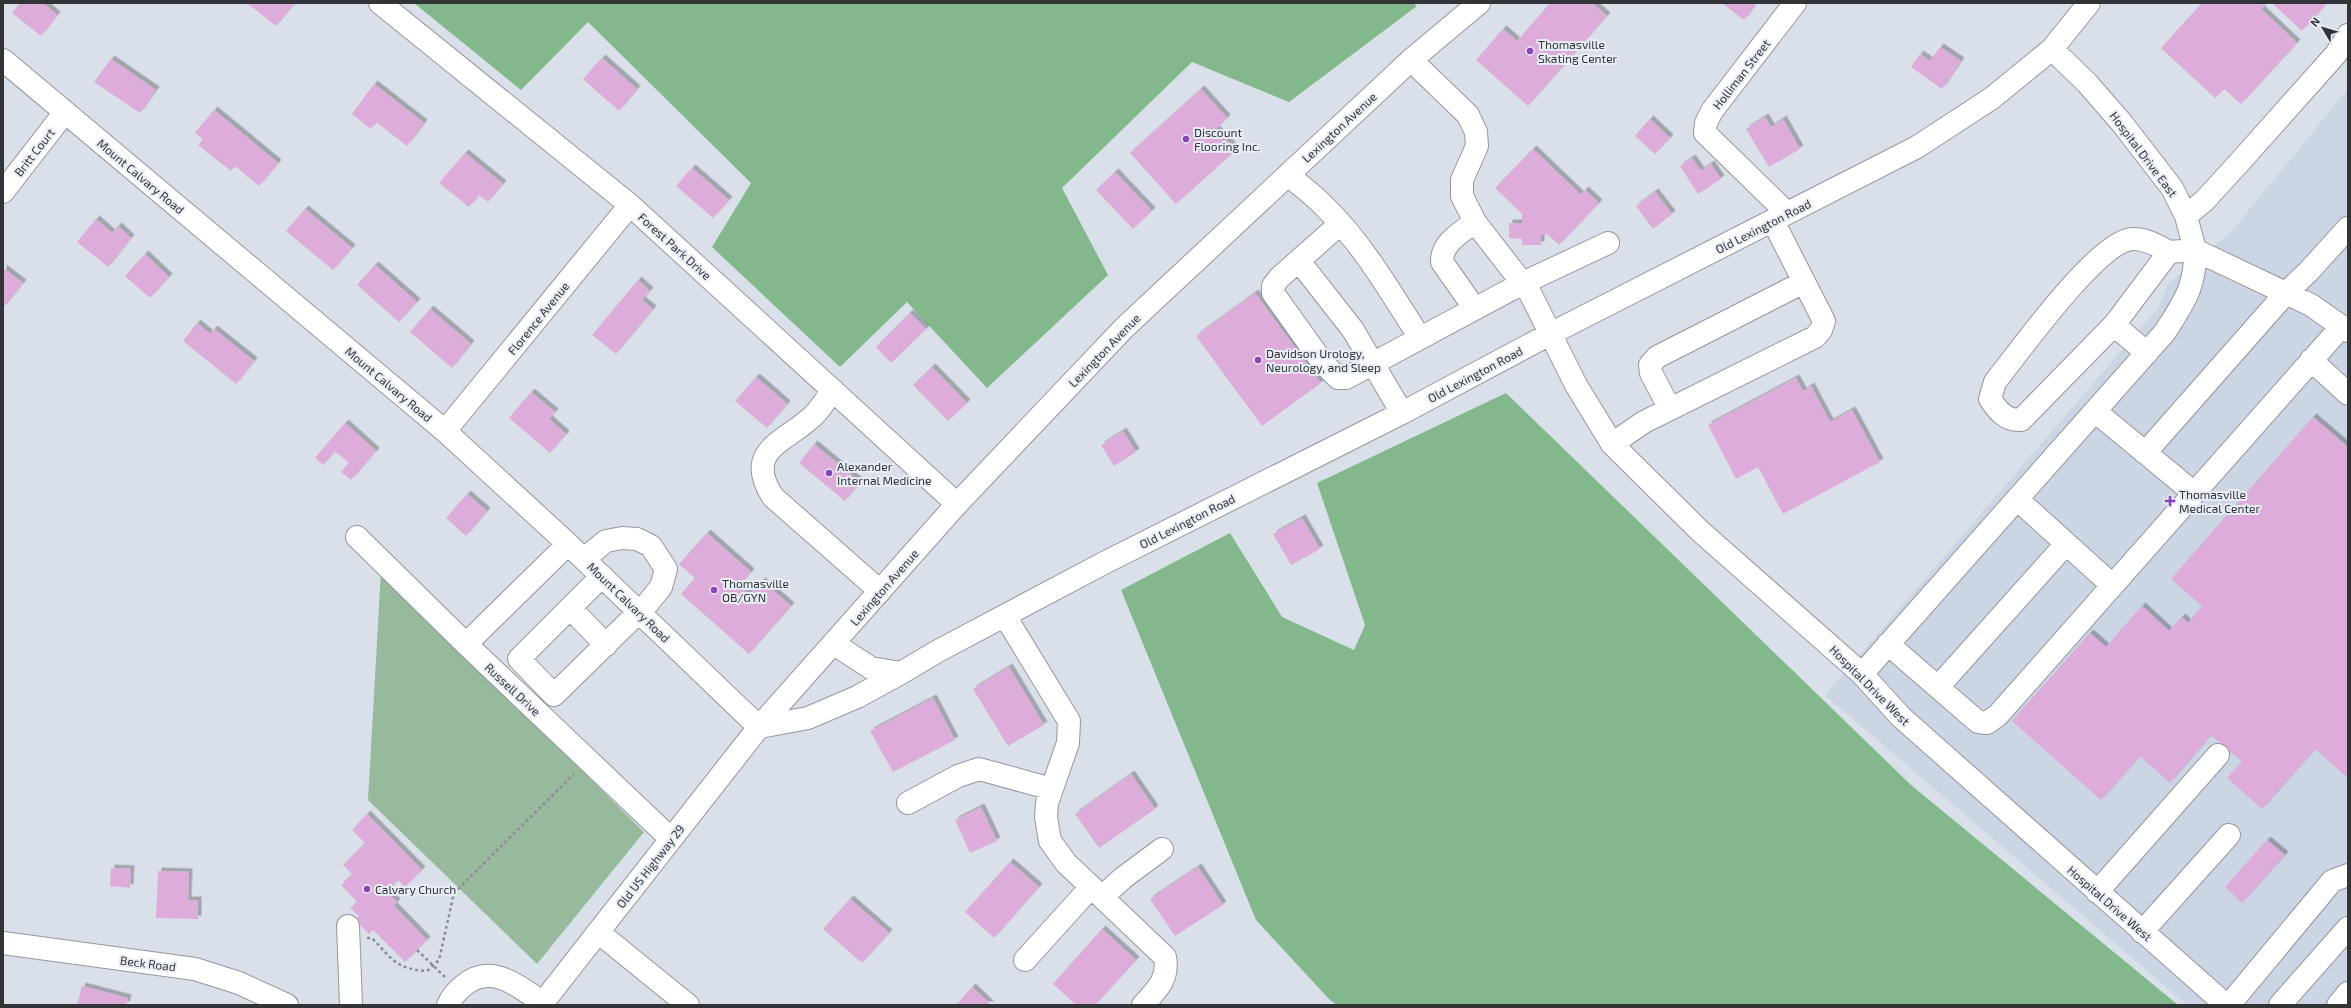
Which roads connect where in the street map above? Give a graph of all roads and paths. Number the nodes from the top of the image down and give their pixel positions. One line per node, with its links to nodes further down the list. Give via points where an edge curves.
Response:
1 (380, 3): 12 (street, Forest Park Drive)
2 (1479, 3): 8 (street, Lexington Avenue)
3 (1795, 3): 14 (street, Holliman Street, via 1712,111 1706,123 1705,133)
4 (2089, 3): 6 (street, Old Lexington Road)
5 (2348, 35): 13 (street, via 2336,54 2238,164 2204,201)
6 (2052, 49): 13 (street, Hospital Drive East, via 2087,83 2121,122 2172,188); 14 (street, Old Lexington Road, via 1992,98 1917,147)
7 (3, 60): 9 (street, Mount Calvary Road)
8 (1411, 60): 10 (street, Lexington Avenue); 15 (street, Hospital Drive West, via 1468,115 1476,132 1477,146 1462,180 1462,196)
9 (65, 112): 11 (street, Britt Court); 38 (street, Mount Calvary Road)
10 (1288, 175): 16 (street, via 1325,206); 43 (street, Lexington Avenue, via 1124,328)
11 (3, 192)
12 (630, 205): 33 (street, Forest Park Drive); 38 (street, Florence Avenue)
13 (2186, 216): 19 (street, Hospital Drive East)
14 (1780, 217): 22 (street); 28 (street, Old Lexington Road)
15 (1475, 222): 23 (street, Hospital Drive West); 25 (street, via 1447,245 1442,262)
16 (1340, 224): 21 (street); 29 (street, via 1375,269)
17 (2348, 228): 24 (street)
18 (1608, 243): 23 (street)
19 (2196, 250): 20 (street); 24 (street); 30 (street, Hospital Drive East, via 2196,270 2188,296 2165,332)
20 (2169, 252): 26 (street); 26 (street, via 2145,240 2132,239 2113,247 2082,275 1995,382 1990,400 2001,414 2014,420 2021,420)
21 (1299, 261): 32 (street, via 1353,330); 32 (street, via 1279,278 1273,293 1323,363 1338,378 1346,378)
22 (1804, 282): 35 (street, via 1657,357 1650,365 1651,373); 35 (street, via 1824,321 1815,337)
23 (1523, 283): 25 (street); 28 (street, Hospital Drive West)
24 (2286, 293): 27 (street, via 2311,305); 40 (street)
25 (1475, 309): 29 (street)
26 (2114, 324): 30 (street)
27 (2345, 328): 31 (street)
28 (1550, 334): 37 (street, Old Lexington Road); 39 (street, Hospital Drive West, via 1576,386)
29 (1420, 338): 32 (street)
30 (2147, 353): 36 (street, Hospital Drive East)
31 (2311, 360): 34 (street); 41 (street)
32 (1373, 363): 37 (street)
33 (833, 390): 43 (street, Forest Park Drive); 50 (street, via 814,415 778,442 766,457 761,470 773,496)
34 (2348, 394)
35 (1670, 409): 39 (street, via 1644,422)
36 (2096, 412): 40 (street); 42 (street, Hospital Drive East)
37 (1402, 413): 53 (street, Old Lexington Road)
38 (445, 431): 45 (street, Mount Calvary Road)
39 (1612, 444): 59 (street, Hospital Drive West, via 1700,531)
40 (2145, 453): 41 (street)
41 (2194, 493): 49 (street)
42 (2017, 499): 46 (street); 56 (street, Hospital Drive East)
43 (957, 504): 50 (street, Lexington Avenue)
44 (357, 537): 54 (street, Russell Drive)
45 (568, 544): 47 (street, Mount Calvary Road); 54 (street)
46 (2066, 544): 49 (street); 60 (street)
47 (584, 560): 48 (street, Mount Calvary Road); 52 (street, via 606,541 622,538 637,540 651,546 666,569 660,587)
48 (602, 576): 51 (street); 52 (street, Mount Calvary Road)
49 (2112, 585): 60 (street, via 1998,715 1987,722 1978,722)
50 (880, 591): 55 (street, Lexington Avenue)
51 (570, 608): 57 (street); 57 (street, via 519,659 554,695)
52 (639, 612): 57 (street); 61 (street, Mount Calvary Road)
53 (1005, 616): 58 (street, Old Lexington Road); 64 (street, via 1068,721 1068,743)
54 (466, 644): 63 (street, Russell Drive)
55 (834, 644): 58 (street, via 871,668); 61 (street, Lexington Avenue)
56 (1888, 644): 59 (street, Hospital Drive East); 60 (street)
57 (606, 645)
58 (901, 673): 61 (street, Old Lexington Road, via 857,697 808,718)
59 (1862, 674): 71 (street, Hospital Drive West, via 1901,717)
60 (1938, 687)
61 (759, 727): 67 (street, Old US Highway 29)
62 (2218, 755): 71 (street)
63 (588, 760): 67 (street, Russell Drive); 79 (path, via 454,893 444,943 439,960)
64 (1052, 789): 65 (street, via 978,769 958,776); 70 (street, via 1046,818 1050,842 1066,863)
65 (908, 803)
66 (2229, 835): 75 (street)
67 (672, 839): 74 (street, Old US Highway 29)
68 (1162, 848): 70 (street, via 1123,878)
69 (2348, 875): 87 (street, via 2332,881)
70 (1097, 892): 78 (street); 86 (street, via 1165,958 1163,982)
71 (2096, 892): 75 (street, Hospital Drive West)
72 (2348, 928): 88 (street)
73 (349, 931): 79 (path, via 372,938 398,965 410,970 427,971); 83 (street)
74 (598, 932): 81 (street, Old US Highway 29); 85 (street)
75 (2142, 932): 87 (street, Hospital Drive West)
76 (3, 943): 82 (street, Beck Road, via 195,969 239,983)
77 (417, 950): 79 (path)
78 (1025, 960)
79 (433, 966)
80 (2348, 993): 89 (street)
81 (542, 1004): 84 (street, via 515,984 497,975 481,975 458,990)
82 (287, 1005)
83 (351, 1005)
84 (448, 1005)
85 (688, 1005)
86 (1143, 1005)
87 (2228, 1005)
88 (2280, 1005)
89 (2338, 1005)

